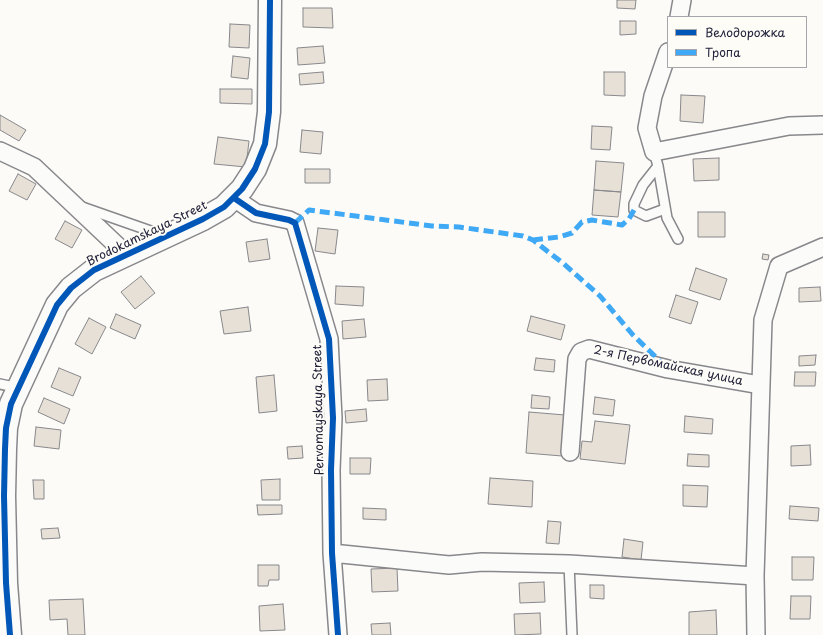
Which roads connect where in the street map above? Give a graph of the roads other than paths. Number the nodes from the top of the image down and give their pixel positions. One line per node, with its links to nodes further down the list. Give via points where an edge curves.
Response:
1 (270, 0): 8 (street, via 269,112 265,144 255,169)
2 (682, 0): 3 (street)
3 (679, 16)
4 (667, 55): 7 (street, via 653,96 647,128)
5 (823, 125): 7 (street, via 788,126)
6 (0, 151): 9 (street, via 34,167)
7 (656, 159): 10 (lane); 10 (lane, via 634,204 634,210 646,216)
8 (234, 198): 11 (street, Brodokamskaya Street, via 224,207); 18 (street, Pervomayskaya Street, via 256,213 295,223 329,339)
9 (71, 203): 11 (lane); 14 (street)
10 (665, 209): 12 (lane)
11 (166, 236): 14 (street, Brodokamskaya Street)
12 (678, 239)
13 (823, 247): 15 (street, 2-я Первомайская улица, via 779,266 763,320)
14 (126, 255): 16 (street, Brodokamskaya Street, via 94,270 71,288 57,305)
15 (760, 385): 17 (street, 2-я Первомайская улица, via 668,369 589,349 581,352 577,359); 20 (street, 2-я Первомайская улица)
16 (9, 386): 21 (street, Brodokamskaya Street, via 11,404 4,449 6,583)
17 (570, 452)
18 (332, 553): 19 (street, via 449,566 482,562); 22 (street, Pervomayskaya Street)
19 (570, 564): 20 (street); 23 (lane)
20 (755, 576): 24 (street, 2-я Первомайская улица)
21 (10, 635)
22 (338, 635)
23 (572, 635)
24 (756, 635)

